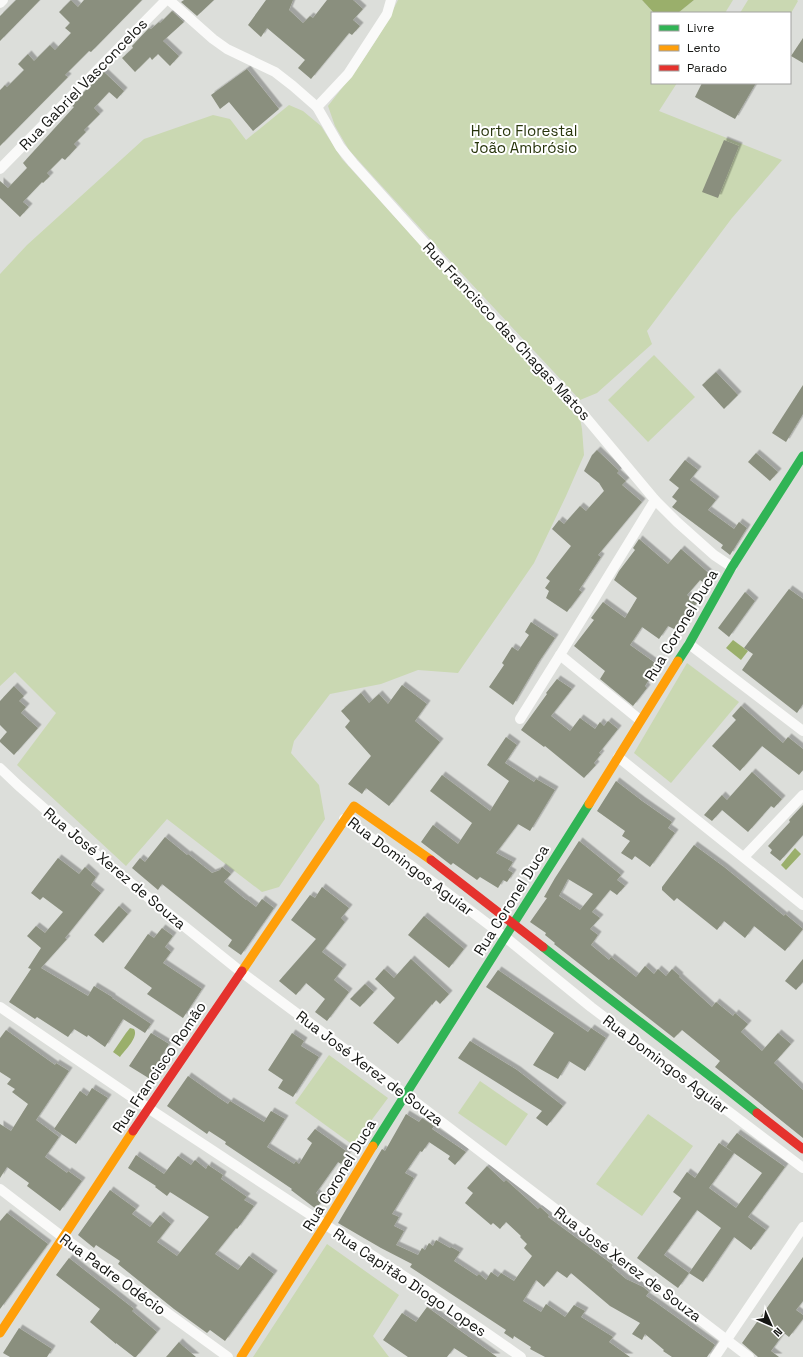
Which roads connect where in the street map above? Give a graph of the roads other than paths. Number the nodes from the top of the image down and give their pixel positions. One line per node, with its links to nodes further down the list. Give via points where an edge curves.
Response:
1 (3, 0): 5 (street)
2 (166, 0): 7 (street, Rua Gabriel Vasconcelos)
3 (169, 0): 6 (street, Rua Francisco das Chagas Matos, via 213,39 275,72)
4 (392, 0): 6 (street, via 387,14 348,74)
5 (0, 3)
6 (317, 107): 9 (street, Rua Francisco das Chagas Matos, via 340,147 353,163 492,318 578,408)
7 (0, 169)
8 (803, 456): 10 (street, Rua Coronel Duca)
9 (655, 500): 10 (street, Rua Francisco das Chagas Matos, via 714,555); 12 (street)
10 (732, 567): 11 (street, Rua Coronel Duca)
11 (689, 644): 14 (street, Rua Coronel Duca); 15 (street)
12 (560, 655): 13 (street); 14 (street)
13 (520, 719)
14 (640, 720): 16 (street, Rua Coronel Duca)
15 (803, 731)
16 (618, 757): 21 (street); 24 (street, Rua Coronel Duca)
17 (0, 768): 26 (street, Rua José Xerez de Souza, via 108,865)
18 (803, 795): 21 (street)
19 (344, 818): 20 (street, Rua Domingos Aguiar, via 354,806); 22 (street, Rua Domingos Aguiar); 26 (street, Rua Francisco Romão)
20 (418, 851): 22 (street); 24 (street, Rua Domingos Aguiar)
21 (744, 857): 23 (street)
22 (409, 864): 25 (street, Rua Domingos Aguiar)
23 (803, 905)
24 (514, 923): 25 (street, Rua Coronel Duca); 27 (street, Rua Domingos Aguiar)
25 (505, 937): 29 (street, Rua Domingos Aguiar); 32 (street, Rua Coronel Duca)
26 (240, 971): 32 (street, Rua José Xerez de Souza); 33 (street, Rua Francisco Romão)
27 (601, 993): 29 (street); 30 (street, Rua Domingos Aguiar)
28 (0, 1007): 33 (street, Rua Capitão Diogo Lopes)
29 (591, 1007): 31 (street, Rua Domingos Aguiar)
30 (666, 1043): 31 (street); 34 (street, Rua Domingos Aguiar)
31 (656, 1056): 35 (street, Rua Domingos Aguiar)
32 (405, 1094): 39 (street, Rua Coronel Duca); 43 (street, Rua José Xerez de Souza)
33 (148, 1108): 39 (street, Rua Capitão Diogo Lopes); 41 (street, Rua Francisco Romão)
34 (784, 1134): 35 (street); 36 (street, Rua Domingos Aguiar)
35 (774, 1146): 37 (street, Rua Domingos Aguiar)
36 (803, 1149)
37 (803, 1168)
38 (0, 1189): 41 (street, Rua Padre Odécio)
39 (325, 1225): 45 (street, Rua Coronel Duca); 46 (street, Rua Capitão Diogo Lopes, via 428,1292)
40 (803, 1227): 43 (street)
41 (64, 1238): 42 (street, Rua Francisco Romão); 44 (street, Rua Padre Odécio)
42 (0, 1333)
43 (727, 1340): 47 (street); 48 (street, Rua José Xerez de Souza)
44 (228, 1357)
45 (241, 1357)
46 (520, 1357)
47 (715, 1357)
48 (749, 1357)

